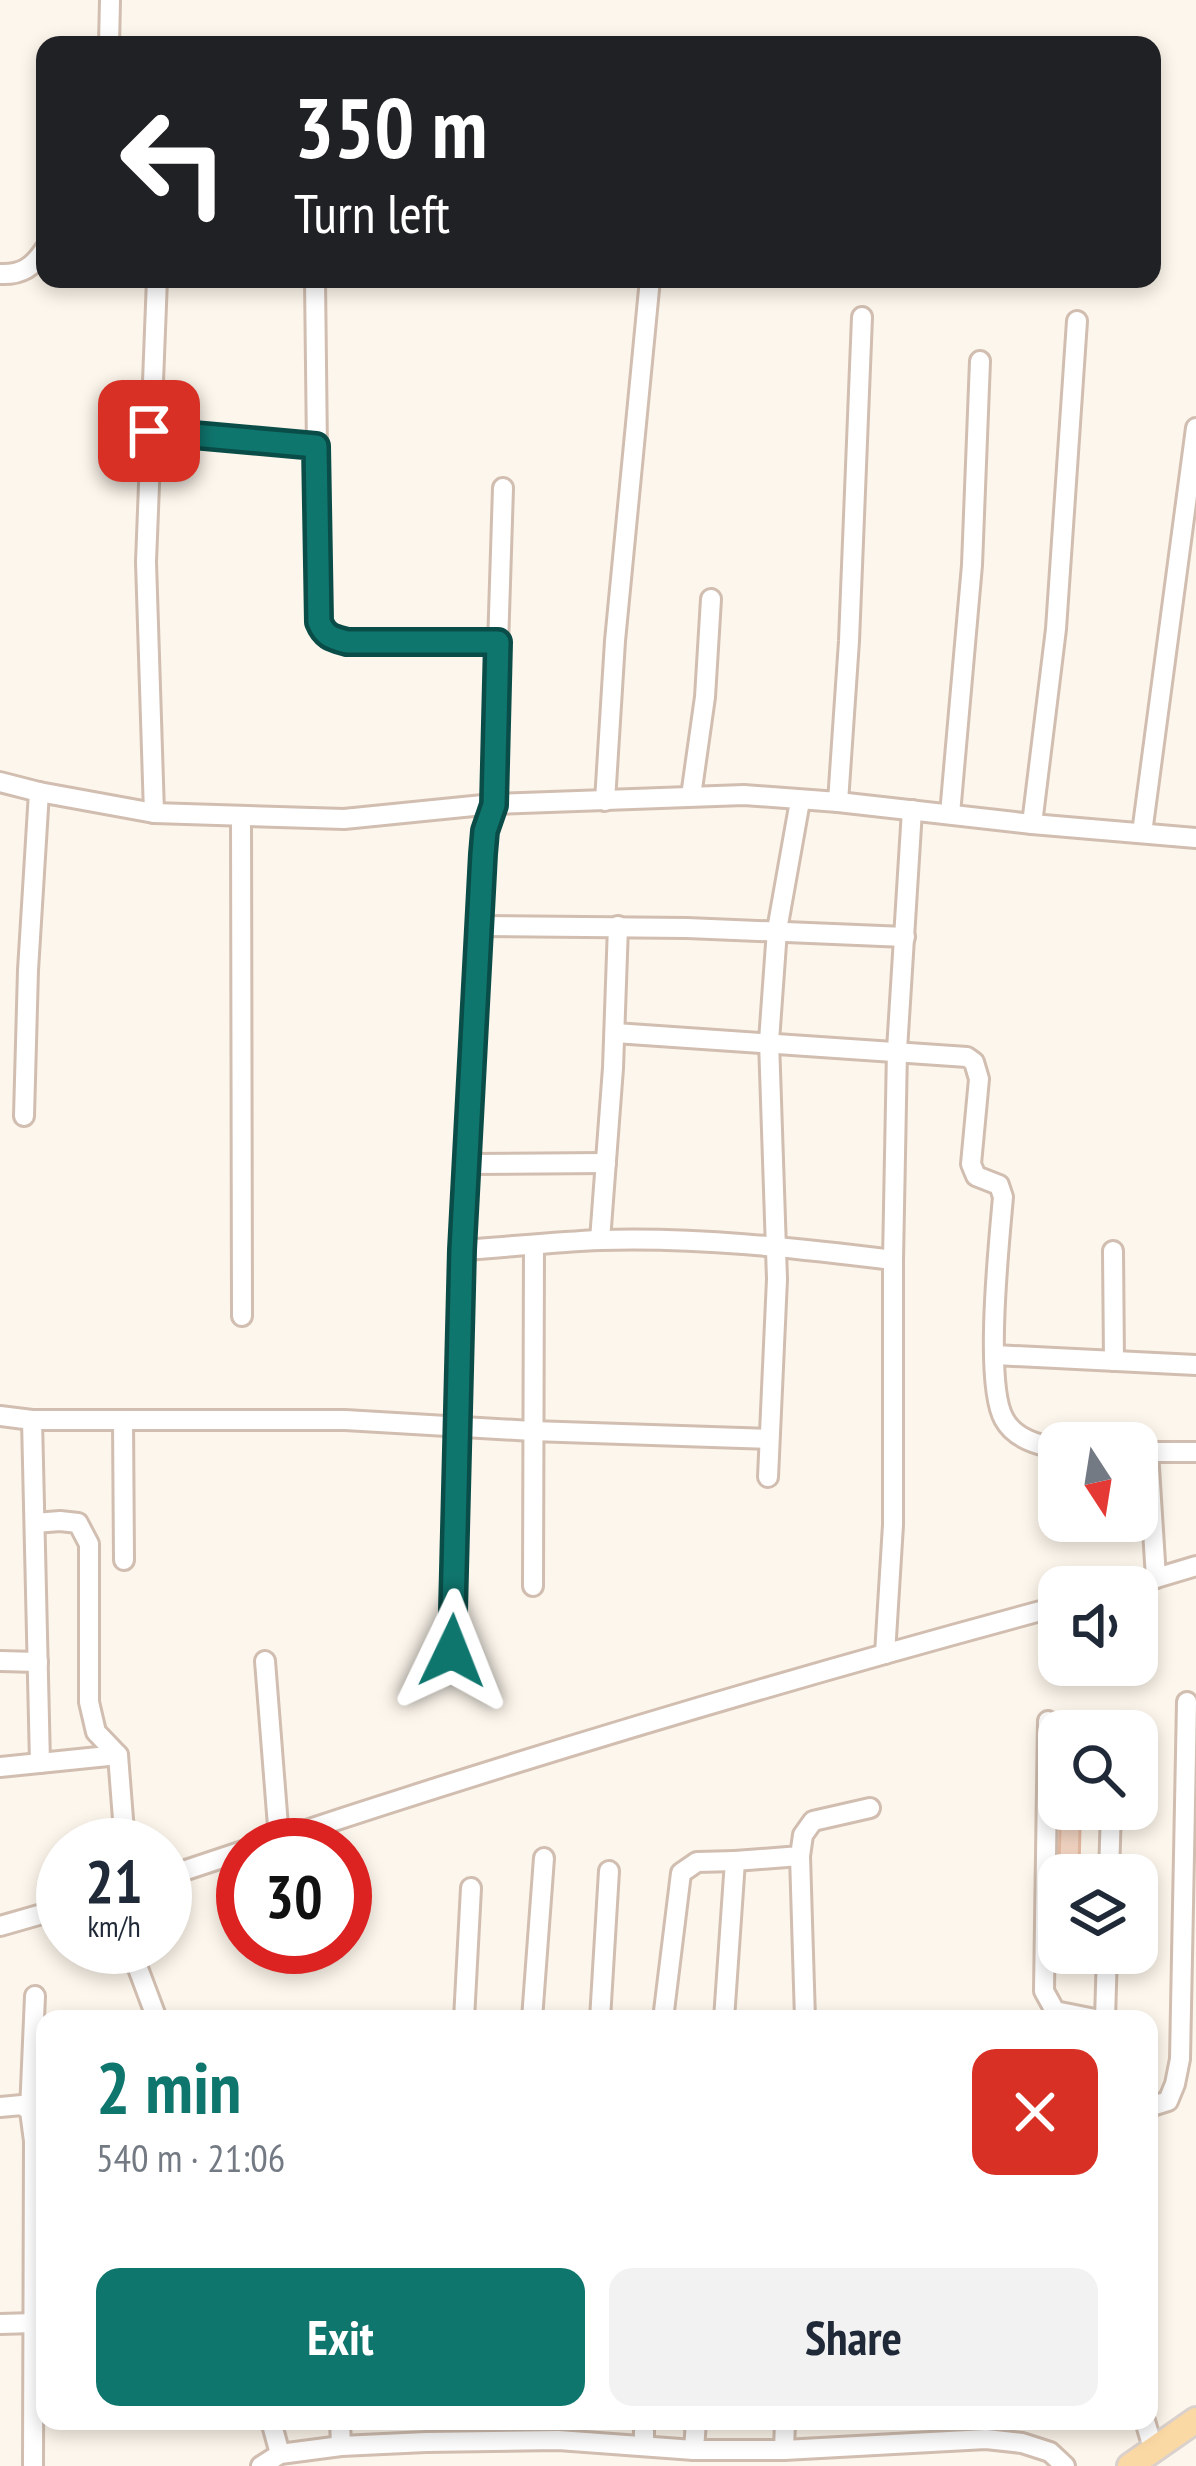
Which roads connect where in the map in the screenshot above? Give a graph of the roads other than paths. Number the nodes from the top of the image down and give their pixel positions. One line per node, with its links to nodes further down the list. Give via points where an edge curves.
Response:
1 (110, 0): 2 (street)
2 (109, 36)
3 (36, 262): 4 (street)
4 (0, 274)
5 (157, 288): 12 (street)
6 (315, 288): 13 (street)
7 (649, 288): 22 (street)
8 (862, 317): 24 (street)
9 (1077, 321): 30 (street, via 1056,628)
10 (980, 361): 28 (street)
11 (1196, 428): 15 (street)
12 (149, 431): 13 (street); 27 (street)
13 (316, 446): 18 (street, via 323,632 347,642)
14 (503, 488): 18 (street)
15 (1175, 590): 16 (street); 31 (street)
16 (1196, 593)
17 (712, 599): 21 (street)
18 (498, 642): 25 (street)
19 (0, 782): 20 (street)
20 (39, 793): 27 (street); 40 (street)
21 (691, 796): 22 (street); 23 (street)
22 (605, 800): 25 (street)
23 (800, 801): 24 (street); 35 (street)
24 (838, 802): 26 (street)
25 (494, 805): 29 (street, via 344,819); 33 (street)
26 (912, 810): 28 (street); 36 (street)
27 (154, 813): 29 (street)
28 (950, 814): 30 (street)
29 (241, 816): 49 (street)
30 (1032, 824): 31 (street)
31 (1142, 832): 32 (street)
32 (1196, 838)
33 (478, 926): 34 (street); 42 (street)
34 (618, 926): 35 (street); 37 (street)
35 (777, 930): 36 (street); 38 (street)
36 (905, 937): 39 (street)
37 (615, 1033): 38 (street); 41 (street)
38 (769, 1041): 39 (street); 45 (street)
39 (897, 1050): 48 (street); 50 (street, via 967,1057 977,1069 971,1164 976,1176 1000,1185 1003,1197)
40 (24, 1115)
41 (606, 1163): 42 (street); 43 (street)
42 (467, 1165): 46 (street)
43 (600, 1240): 44 (street); 45 (street)
44 (534, 1246): 46 (street); 57 (street)
45 (777, 1246): 48 (street); 58 (street)
46 (462, 1250): 56 (street)
47 (1113, 1251): 51 (street)
48 (893, 1260): 70 (street)
49 (242, 1316)
50 (995, 1355): 51 (street); 59 (street, via 1003,1418)
51 (1114, 1361): 52 (street)
52 (1196, 1365)
53 (0, 1415): 54 (street)
54 (32, 1420): 55 (street); 63 (street)
55 (123, 1420): 56 (street); 64 (street)
56 (460, 1428): 57 (street); 69 (street)
57 (532, 1431): 58 (street); 67 (street)
58 (769, 1439): 62 (street)
59 (1038, 1444)
60 (1158, 1452): 61 (street)
61 (1196, 1452)
62 (768, 1477)
63 (35, 1523): 73 (street); 75 (street, via 78,1523 89,1544 88,1702 96,1732)
64 (124, 1560)
65 (1196, 1566): 66 (street)
66 (1158, 1577)
67 (533, 1586)
68 (1038, 1612): 70 (street)
69 (452, 1651)
70 (885, 1654): 81 (street)
71 (0, 1661): 73 (street)
72 (266, 1661): 80 (street)
73 (38, 1662): 76 (street)
74 (1187, 1702): 102 (street, via 1180,2060 1168,2101)
75 (118, 1755): 76 (street); 79 (street)
76 (40, 1763): 77 (street)
77 (0, 1767)
78 (870, 1808): 83 (street, via 813,1821)
79 (123, 1818)
80 (269, 1818)
81 (343, 1818)
82 (1046, 1830): 100 (street, via 1044,1991)
83 (800, 1856): 85 (street); 99 (street)
84 (544, 1858): 95 (street)
85 (735, 1861): 97 (street, via 697,1862 681,1873); 98 (street)
86 (609, 1871): 96 (street)
87 (471, 1888): 94 (street)
88 (36, 1916): 89 (street)
89 (0, 1926)
90 (140, 1974): 93 (street)
91 (1106, 1974): 101 (street)
92 (35, 1996): 104 (street)
93 (154, 2010)
94 (464, 2010)
95 (533, 2010)
96 (601, 2010)
97 (664, 2010)
98 (725, 2010)
99 (805, 2010)
100 (1054, 2010)
101 (1105, 2010)
102 (1158, 2104)
103 (0, 2107): 104 (street)
104 (30, 2111): 106 (street)
105 (0, 2324): 106 (street)
106 (34, 2324): 124 (street)
107 (1196, 2420): 120 (main road)
108 (273, 2430): 123 (street)
109 (340, 2430): 118 (street)
110 (427, 2430): 117 (street)
111 (644, 2430): 119 (street)
112 (695, 2430): 121 (street)
113 (785, 2430): 122 (street)
114 (1148, 2430): 120 (street)
115 (501, 2431): 116 (street); 117 (street)
116 (559, 2431): 119 (street)
117 (426, 2442): 118 (street)
118 (340, 2446): 123 (street)
119 (644, 2446): 121 (street)
120 (1153, 2448): 127 (main road)
121 (694, 2450): 122 (street)
122 (784, 2450): 126 (street, via 986,2439 1050,2452)
123 (280, 2454): 125 (street)
124 (33, 2466)
125 (261, 2466)
126 (1065, 2466)
127 (1130, 2466)

